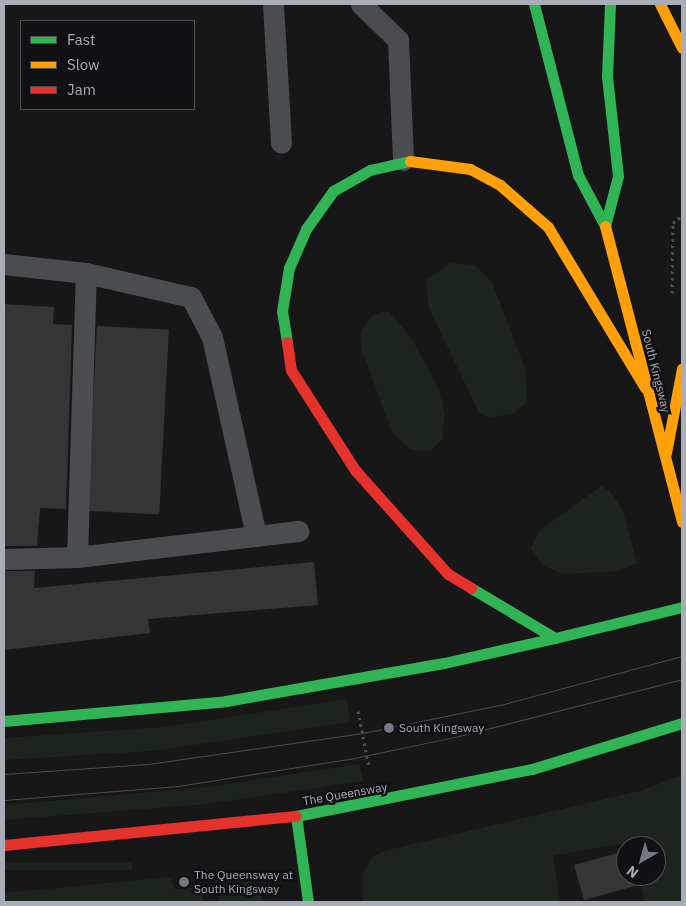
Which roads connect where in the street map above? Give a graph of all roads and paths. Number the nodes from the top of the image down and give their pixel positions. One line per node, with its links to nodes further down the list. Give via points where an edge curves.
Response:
1 (272, 4): 7 (lane)
2 (361, 4): 8 (lane, via 398,40)
3 (534, 4): 10 (main road, via 578,176)
4 (610, 4): 10 (main road, via 607,76 618,176)
5 (660, 4): 6 (main road)
6 (682, 48)
7 (281, 143)
8 (403, 160): 15 (main road, via 470,169 500,185 548,227); 23 (main road, via 370,170 333,191 306,228 290,268 282,312 291,370 355,470 422,550 477,595)
9 (682, 216): 13 (path, via 673,223)
10 (605, 226): 15 (main road, South Kingsway)
11 (4, 264): 12 (lane)
12 (86, 273): 19 (lane, via 190,297 212,337); 20 (lane)
13 (672, 293)
14 (682, 368): 16 (main road)
15 (646, 388): 16 (main road, South Kingsway)
16 (664, 459): 17 (main road, South Kingsway)
17 (682, 522)
18 (298, 531): 19 (lane)
19 (256, 536): 20 (lane)
20 (78, 557): 21 (lane)
21 (4, 559)
22 (682, 607): 23 (main road)
23 (555, 638): 25 (main road, via 444,663 226,701)
24 (357, 702): 27 (path)
25 (4, 721)
26 (682, 723): 28 (main road, The Queensway, via 532,770)
27 (371, 777)
28 (296, 816): 29 (main road, The Queensway); 30 (main road)
29 (4, 845)
30 (308, 902)

